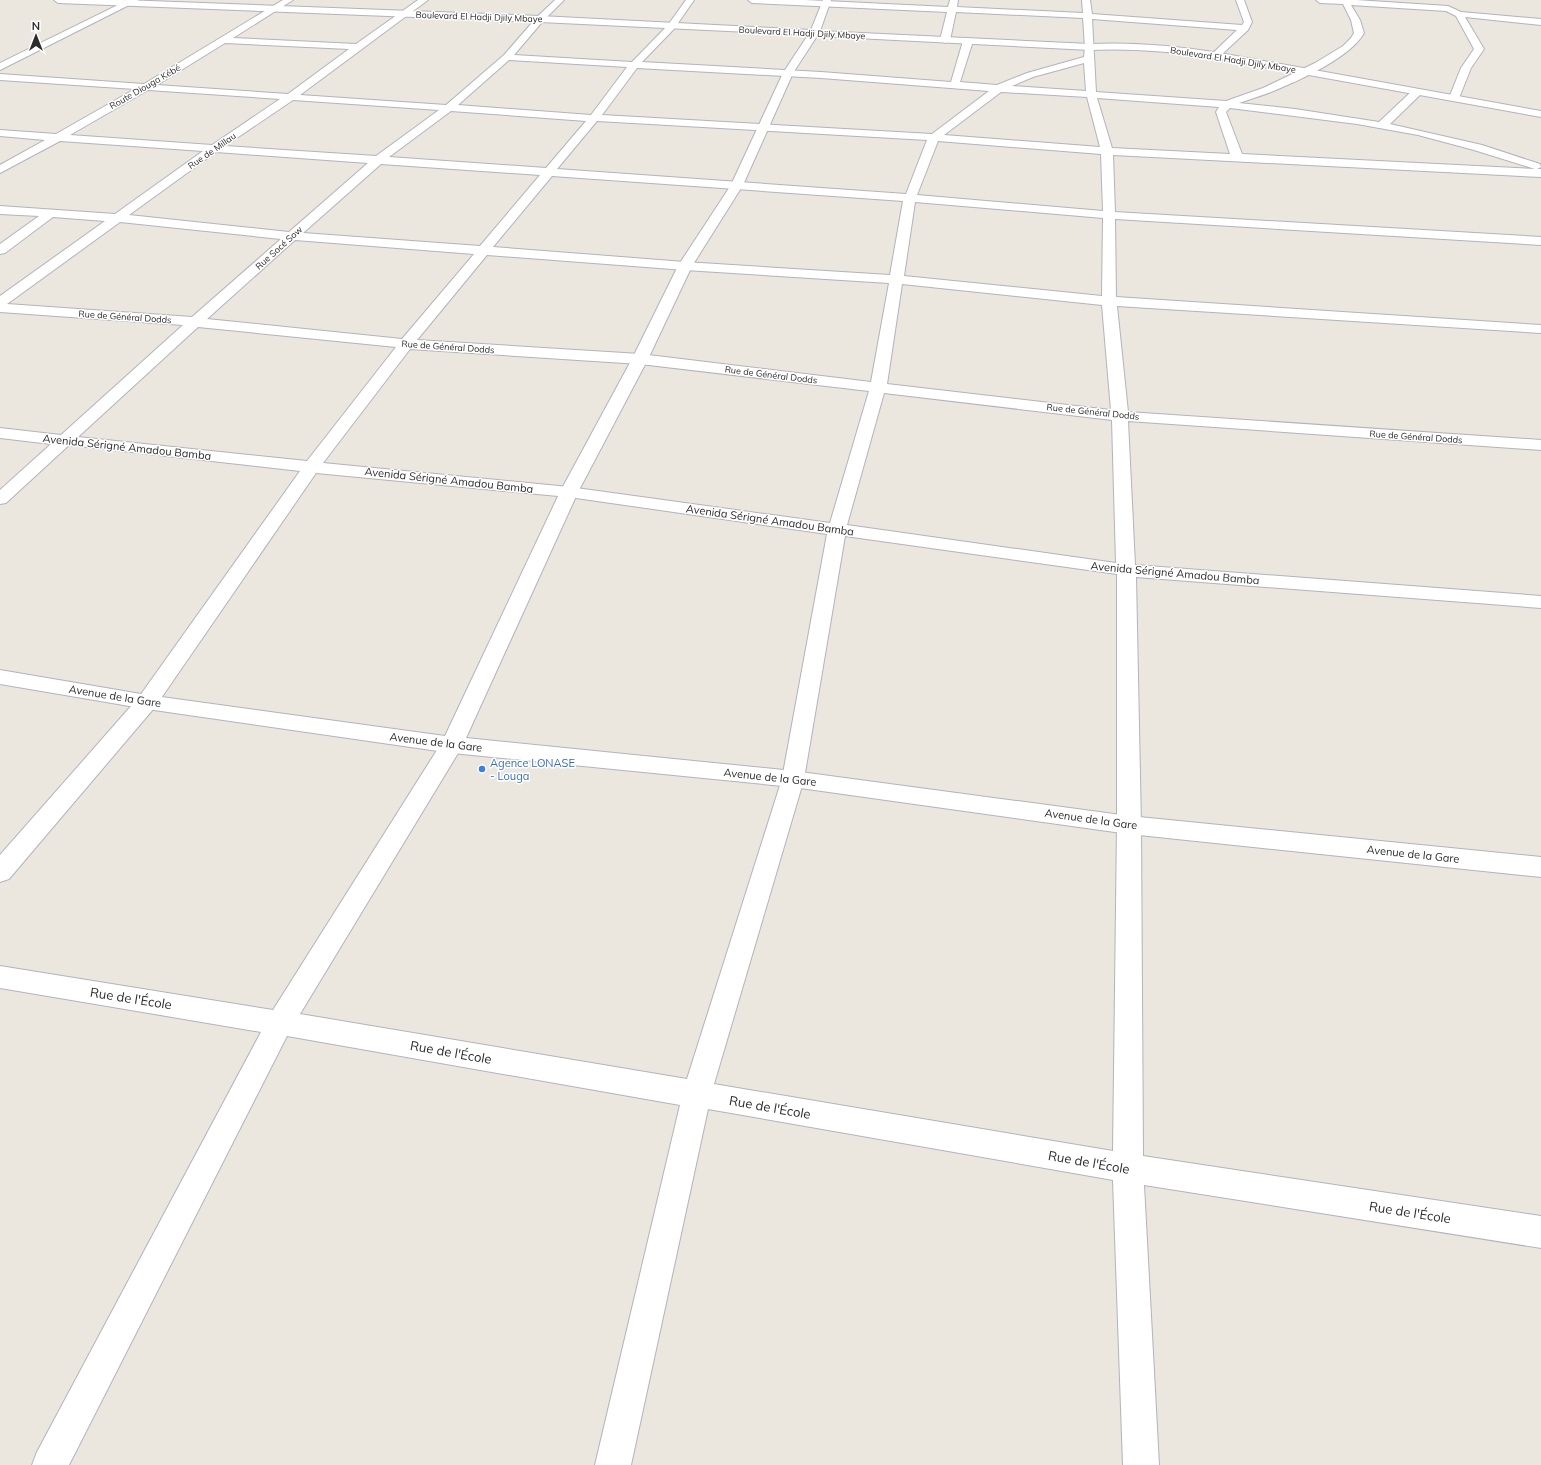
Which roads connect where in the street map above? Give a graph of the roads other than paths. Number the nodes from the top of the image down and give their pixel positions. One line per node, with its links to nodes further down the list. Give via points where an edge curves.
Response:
1 (58, 0): 11 (street, Boulevard El Hadji Djily Mbaye)
2 (289, 0): 14 (street, Route Diouga Kébé)
3 (424, 0): 16 (street, Rue de Millau)
4 (560, 0): 18 (street, Rue Socé Sow)
5 (690, 0): 20 (street)
6 (752, 0): 12 (street)
7 (954, 0): 15 (street)
8 (1240, 0): 21 (street, via 1249,20)
9 (1320, 0): 10 (street)
10 (1344, 0): 17 (street, via 1448,9); 32 (street, via 1358,25 1359,35 1344,51)
11 (132, 1): 14 (street, Boulevard El Hadji Djily Mbaye); 31 (street)
12 (826, 2): 15 (street); 22 (street)
13 (1086, 8): 15 (street); 21 (street); 27 (street)
14 (274, 9): 16 (street, Boulevard El Hadji Djily Mbaye); 23 (street, Route Diouga Kébé)
15 (952, 10): 24 (street)
16 (406, 14): 18 (street, Boulevard El Hadji Djily Mbaye); 26 (street, Rue de Millau)
17 (1459, 14): 19 (street); 41 (street, via 1480,49 1466,68)
18 (540, 20): 20 (street, Boulevard El Hadji Djily Mbaye); 29 (street, Rue Socé Sow)
19 (1541, 22)
20 (671, 26): 22 (street, Boulevard El Hadji Djily Mbaye); 30 (street)
21 (1245, 28): 28 (street)
22 (814, 34): 24 (street, Boulevard El Hadji Djily Mbaye); 33 (street)
23 (225, 40): 26 (street); 36 (street, Route Diouga Kébé)
24 (945, 40): 25 (street, Boulevard El Hadji Djily Mbaye)
25 (968, 41): 27 (street, Boulevard El Hadji Djily Mbaye); 35 (street)
26 (358, 47): 40 (street, Rue de Millau)
27 (1090, 53): 28 (street, Boulevard El Hadji Djily Mbaye, via 1124,45); 37 (street); 39 (street)
28 (1216, 55): 32 (street, Boulevard El Hadji Djily Mbaye)
29 (508, 57): 30 (street); 43 (street, Rue Socé Sow)
30 (634, 65): 33 (street); 45 (street)
31 (0, 67)
32 (1305, 72): 38 (street, Boulevard El Hadji Djily Mbaye); 42 (street, via 1268,90)
33 (788, 73): 35 (street); 47 (street)
34 (0, 77): 36 (street)
35 (955, 84): 37 (street)
36 (146, 86): 40 (street); 49 (street, Route Diouga Kébé)
37 (999, 88): 39 (street); 50 (street)
38 (1417, 92): 41 (street, Boulevard El Hadji Djily Mbaye); 46 (street)
39 (1091, 94): 42 (street); 52 (street)
40 (292, 96): 43 (street); 51 (street, Rue de Millau)
41 (1454, 98): 44 (street, Boulevard El Hadji Djily Mbaye)
42 (1226, 105): 46 (street, via 1338,118); 53 (street, via 1221,112)
43 (450, 107): 45 (street); 54 (street, Rue Socé Sow)
44 (1541, 114)
45 (594, 118): 47 (street); 57 (street)
46 (1381, 126): 55 (street, via 1500,153)
47 (763, 127): 50 (street); 59 (street)
48 (0, 133): 49 (street)
49 (57, 137): 51 (street); 56 (street, Route Diouga Kébé)
50 (934, 137): 52 (street); 60 (street)
51 (214, 149): 54 (street); 64 (street, Rue de Millau)
52 (1107, 151): 53 (street); 63 (street)
53 (1237, 157): 58 (street)
54 (378, 160): 57 (street); 65 (street, Rue Socé Sow)
55 (1541, 168)
56 (0, 170)
57 (549, 172): 59 (street); 68 (street)
58 (1541, 172)
59 (737, 185): 60 (street); 69 (street)
60 (910, 198): 63 (street); 70 (street)
61 (0, 210): 62 (street)
62 (50, 214): 64 (street); 67 (street)
63 (1109, 216): 66 (street); 71 (street)
64 (119, 218): 65 (street); 72 (street, Rue de Millau)
65 (293, 236): 68 (street); 74 (street, Rue Socé Sow)
66 (1541, 241)
67 (0, 250)
68 (482, 250): 69 (street); 76 (street)
69 (685, 266): 70 (street); 77 (street)
70 (897, 279): 71 (street); 78 (street)
71 (1109, 301): 75 (street); 79 (street)
72 (0, 303)
73 (0, 308): 74 (street, Rue de Général Dodds)
74 (195, 322): 76 (street, Rue de Général Dodds); 81 (street, Rue Socé Sow)
75 (1541, 329)
76 (406, 344): 77 (street, Rue de Général Dodds); 83 (street)
77 (640, 359): 78 (street, Rue de Général Dodds); 84 (street)
78 (878, 388): 79 (street, Rue de Général Dodds); 86 (street)
79 (1120, 416): 82 (street, Rue de Général Dodds); 87 (street)
80 (0, 433): 81 (street, Avenida Sérigné Amadou Bamba)
81 (64, 441): 83 (street, Avenida Sérigné Amadou Bamba); 85 (street, Rue Socé Sow)
82 (1541, 445)
83 (311, 467): 84 (street, Avenida Sérigné Amadou Bamba); 90 (street)
84 (569, 492): 86 (street, Avenida Sérigné Amadou Bamba); 91 (street)
85 (0, 499)
86 (837, 529): 87 (street, Avenida Sérigné Amadou Bamba); 92 (street)
87 (1126, 570): 88 (street, Avenida Sérigné Amadou Bamba); 93 (street)
88 (1541, 602)
89 (0, 677): 90 (street, Avenue de la Gare)
90 (147, 702): 91 (street, Avenue de la Gare); 95 (street)
91 (452, 745): 92 (street, Avenue de la Gare); 97 (street)
92 (793, 779): 93 (street, Avenue de la Gare); 98 (street)
93 (1130, 825): 94 (street, Avenue de la Gare); 99 (street)
94 (1541, 867)
95 (0, 872)
96 (0, 977): 97 (street, Rue de l'École)
97 (280, 1023): 98 (street, Rue de l'École); 101 (street)
98 (697, 1094): 99 (street, Rue de l'École); 102 (street)
99 (1128, 1168): 100 (street, Rue de l'École); 103 (street)
100 (1541, 1232)
101 (50, 1465)
102 (613, 1465)
103 (1141, 1465)

